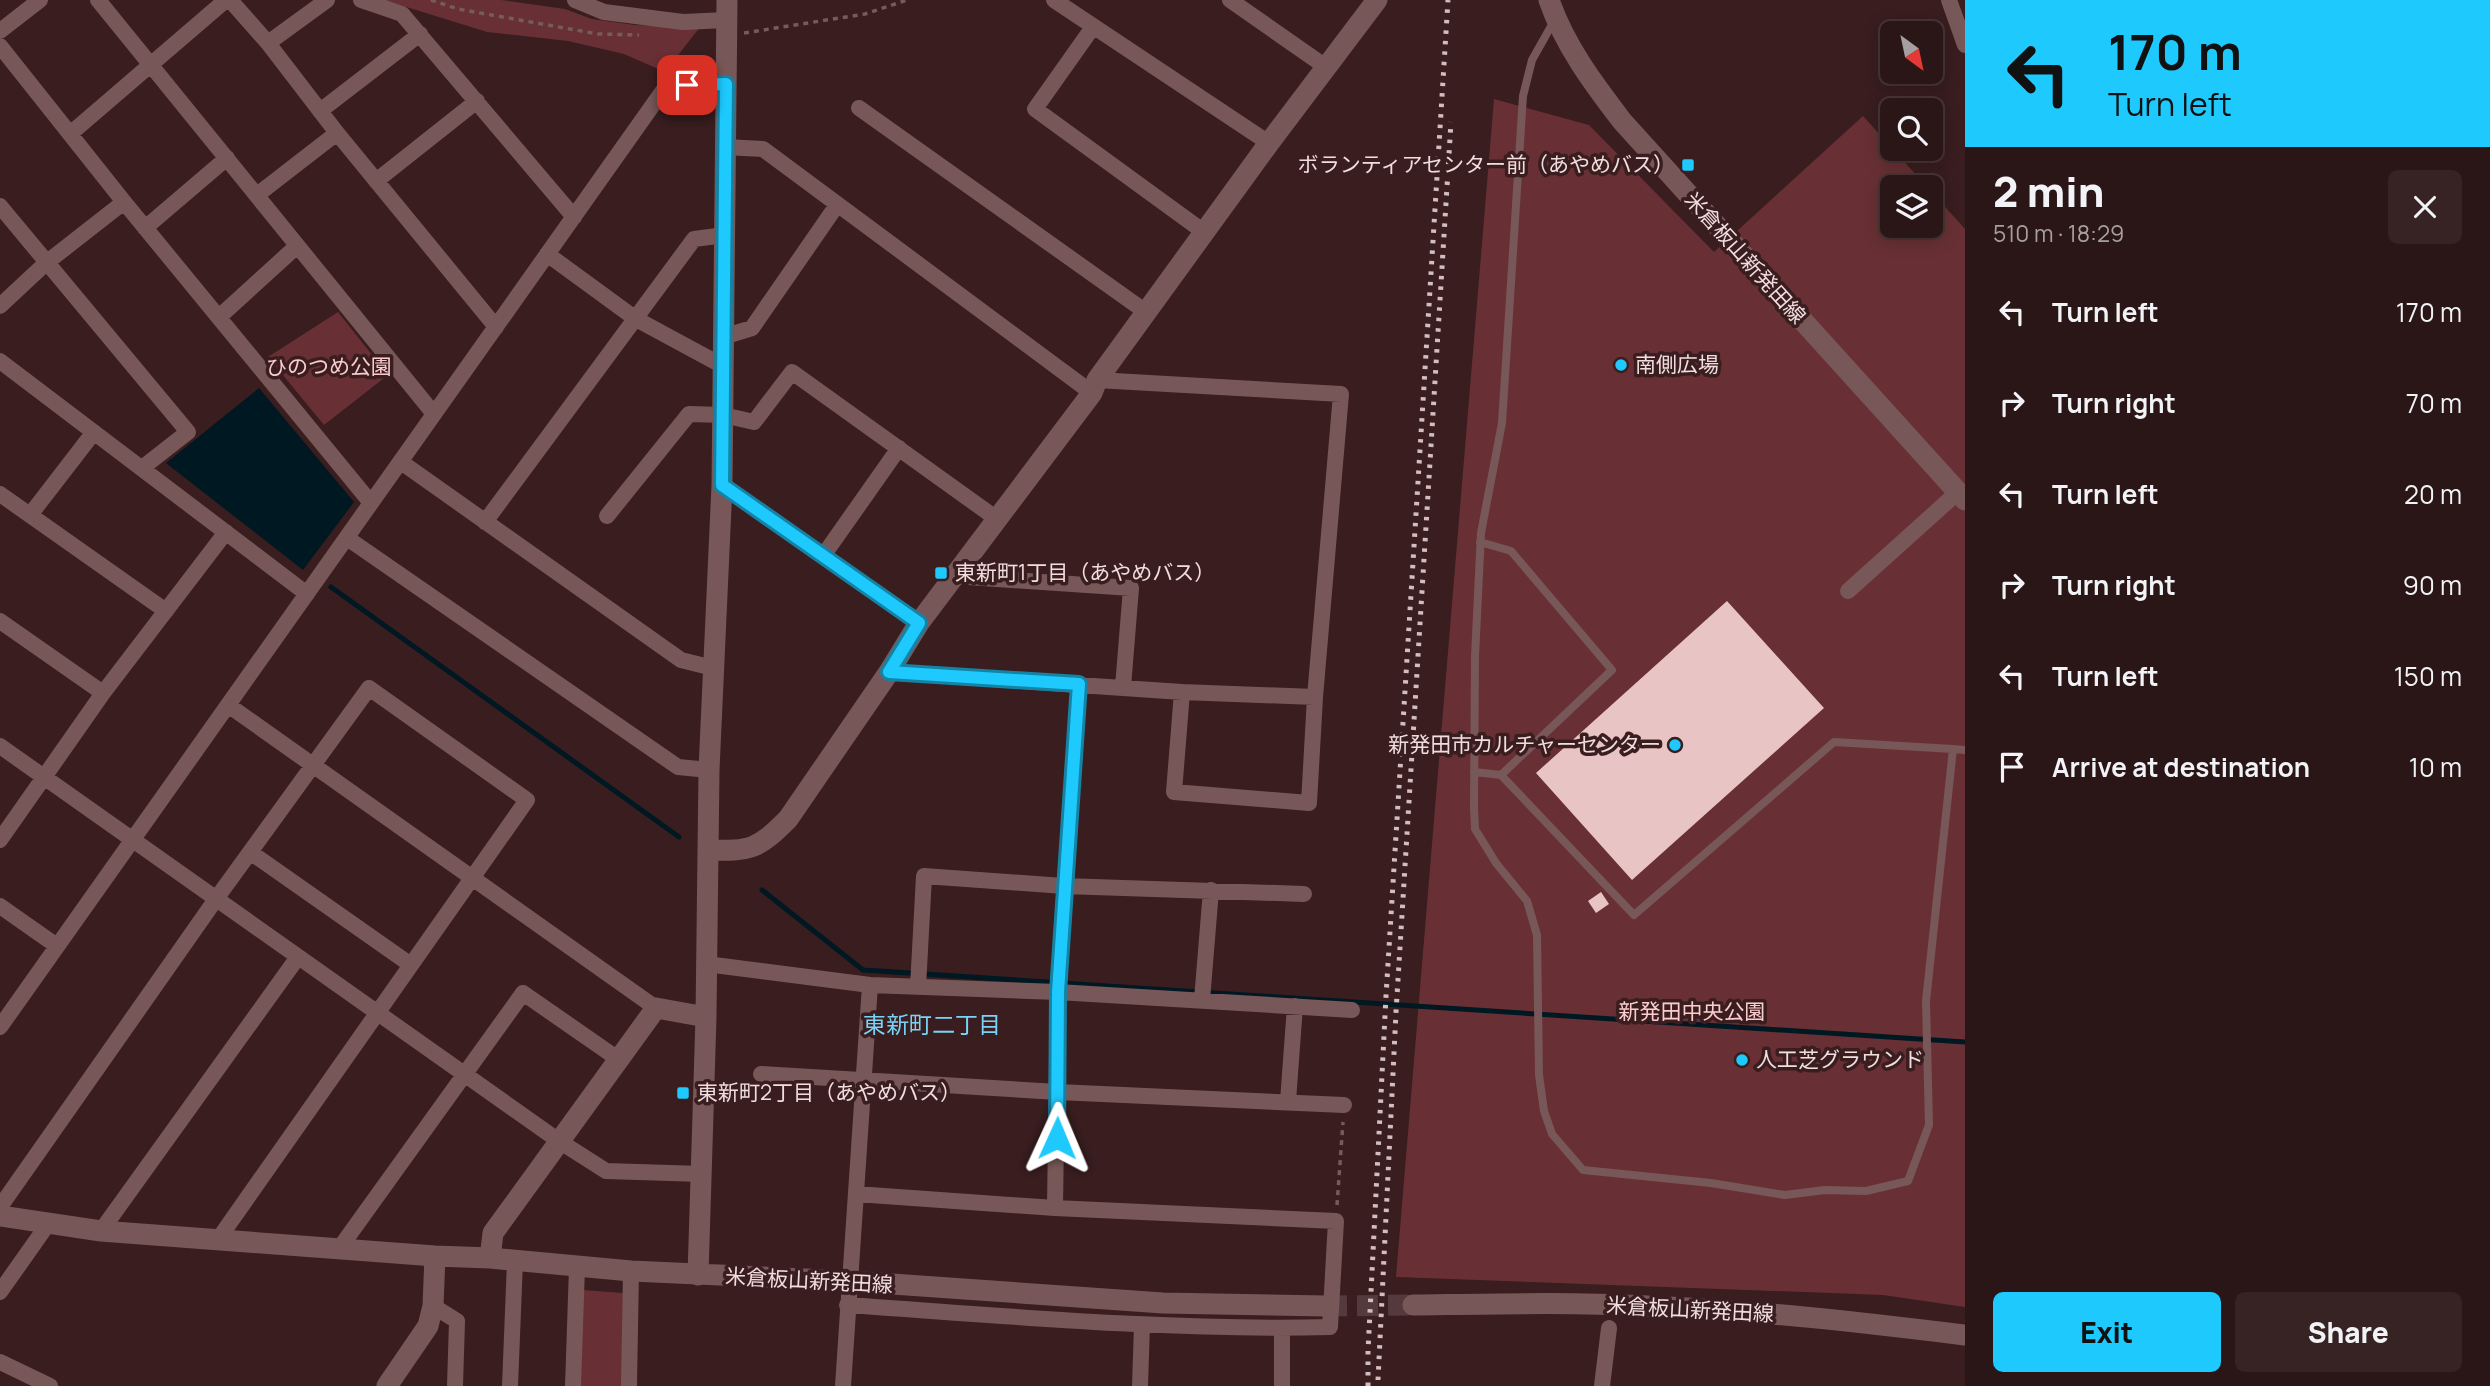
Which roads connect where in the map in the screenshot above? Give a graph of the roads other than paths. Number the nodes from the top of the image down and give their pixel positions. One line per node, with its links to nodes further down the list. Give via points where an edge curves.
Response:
1 (40, 0): 15 (street)
2 (99, 0): 20 (street)
3 (228, 0): 17 (street); 20 (street)
4 (327, 0): 17 (street)
5 (361, 0): 16 (street, via 402,13)
6 (575, 0): 11 (street, via 604,12)
7 (1054, 0): 14 (street)
8 (1230, 0): 21 (street)
9 (1377, 0): 21 (street)
10 (1949, 0): 18 (street)
11 (638, 8): 13 (street, via 683,22)
12 (1552, 9): 60 (street, 米倉板山新発田線, via 1579,64 1622,121); 68 (lane, via 1523,96 1503,423)
13 (727, 10): 22 (street)
14 (1093, 27): 28 (street); 38 (street, via 1035,109)
15 (0, 32)
16 (420, 34): 23 (street); 25 (street)
17 (268, 43): 25 (street)
18 (1965, 45)
19 (0, 46): 27 (street)
20 (150, 64): 27 (street); 30 (street)
21 (1326, 67): 28 (street)
22 (726, 84): 29 (street); 36 (street, via 667,85)
23 (477, 101): 31 (street); 36 (street)
24 (859, 108): 44 (street)
25 (320, 111): 26 (street)
26 (337, 133): 31 (street); 32 (street)
27 (70, 134): 33 (street)
28 (1269, 143): 38 (street)
29 (725, 146): 34 (street, via 764,149); 39 (street)
30 (226, 158): 32 (street); 37 (street)
31 (376, 181): 47 (street)
32 (257, 195): 40 (street)
33 (124, 202): 37 (street); 42 (street)
34 (837, 205): 48 (street, via 752,328); 51 (street)
35 (0, 206): 42 (street)
36 (574, 217): 41 (street)
37 (145, 228): 45 (street)
38 (1204, 232): 44 (street)
39 (724, 235): 46 (street, via 694,239); 48 (street)
40 (298, 246): 45 (street); 52 (street)
41 (547, 254): 46 (street); 47 (street)
42 (46, 263): 43 (street); 57 (street, via 188,432)
43 (0, 306)
44 (1146, 313): 51 (street)
45 (219, 317): 61 (street)
46 (636, 319): 50 (street); 65 (street)
47 (496, 327): 52 (street)
48 (723, 337): 50 (street)
49 (0, 361): 54 (street)
50 (723, 366): 53 (street)
51 (1094, 386): 64 (street); 82 (street, via 1341,394)
52 (434, 414): 56 (street)
53 (723, 415): 55 (street, via 754,422 792,372); 58 (street); 63 (street, via 689,414)
54 (94, 432): 57 (street); 62 (street)
55 (899, 447): 64 (street); 69 (street)
56 (401, 462): 61 (street); 65 (street)
57 (142, 468): 66 (street)
58 (722, 485): 69 (street); 76 (street)
59 (0, 495): 62 (street)
60 (1961, 496): 71 (street)
61 (371, 503): 67 (street)
62 (30, 515): 73 (street)
63 (607, 516)
64 (997, 519): 70 (street)
65 (485, 522): 76 (street, via 681,660)
66 (226, 532): 72 (street); 73 (street)
67 (347, 538): 72 (street); 88 (street, via 678,766)
68 (1480, 542): 89 (lane); 90 (lane, via 1511,551 1612,670)
69 (823, 556): 75 (street)
70 (953, 576): 75 (street); 79 (street, via 1131,588)
71 (1848, 592)
72 (307, 594): 83 (street)
73 (166, 611): 81 (street)
74 (0, 621): 81 (street)
75 (919, 623): 77 (street)
76 (713, 668): 88 (street)
77 (889, 672): 78 (street); 94 (street, via 779,829 744,851)
78 (1079, 684): 79 (street); 97 (street)
79 (1123, 688): 80 (street)
80 (1182, 692): 82 (street); 82 (street, via 1174,792 1309,803)
81 (103, 693): 91 (street)
82 (1315, 697)
83 (228, 705): 87 (street); 93 (street)
84 (0, 746): 91 (street)
85 (1953, 749): 86 (lane); 89 (lane, via 1926,1001 1928,1125 1908,1181 1866,1191 1785,1195 1583,1170 1552,1134 1539,1075 1537,935 1527,901 1475,829); 90 (lane, via 1834,742 1634,915)
86 (1965, 750)
87 (314, 765): 95 (street); 96 (street); 96 (street, via 369,688 516,792 527,800)
88 (709, 770): 94 (street)
89 (1474, 772): 90 (lane)
90 (1501, 775)
91 (44, 777): 92 (street); 93 (street)
92 (0, 840)
93 (133, 840): 100 (street); 102 (street)
94 (708, 850): 104 (street)
95 (250, 852): 100 (street); 105 (street)
96 (472, 878): 105 (street); 111 (street)
97 (1064, 886): 98 (street); 107 (street, via 924,876); 108 (street)
98 (1211, 890): 99 (street); 109 (street)
99 (1304, 894)
100 (216, 899): 103 (street); 126 (street)
101 (0, 906): 102 (street)
102 (57, 946): 115 (street)
103 (298, 957): 113 (street); 130 (street)
104 (706, 964): 106 (street); 114 (street)
105 (411, 965): 113 (street)
106 (870, 985): 107 (street); 119 (street)
107 (918, 987): 108 (street)
108 (1058, 992): 109 (street); 120 (street)
109 (1202, 1000): 110 (street)
110 (1295, 1006): 112 (street); 121 (street)
111 (656, 1008): 114 (street); 116 (street)
112 (1352, 1010)
113 (377, 1013): 118 (street); 131 (street)
114 (706, 1017): 124 (street)
115 (0, 1027)
116 (618, 1059): 118 (street, via 523,993); 123 (street)
117 (761, 1074): 119 (street)
118 (465, 1075): 123 (street); 132 (street)
119 (864, 1079): 120 (street); 125 (street)
120 (1058, 1092): 121 (street); 127 (street)
121 (1288, 1101): 122 (street)
122 (1344, 1105)
123 (559, 1141): 124 (street, via 606,1171); 134 (street, via 493,1234)
124 (702, 1174): 138 (street)
125 (856, 1194): 127 (street); 139 (street)
126 (0, 1207)
127 (1055, 1208): 146 (street, via 1336,1221 1330,1326)
128 (0, 1216): 129 (street, 米倉板山新発田線)
129 (48, 1224): 130 (street, 米倉板山新発田線); 140 (street)
130 (101, 1231): 131 (street, 米倉板山新発田線)
131 (217, 1241): 132 (street, 米倉板山新発田線)
132 (339, 1249): 133 (street, 米倉板山新発田線)
133 (435, 1256): 134 (street, 米倉板山新発田線); 143 (street)
134 (491, 1258): 135 (street, 米倉板山新発田線)
135 (515, 1261): 136 (street, 米倉板山新発田線); 153 (street)
136 (577, 1267): 137 (street, 米倉板山新発田線); 154 (street)
137 (631, 1271): 138 (street, 米倉板山新発田線); 155 (street)
138 (698, 1275): 139 (street, 米倉板山新発田線)
139 (849, 1281): 141 (street); 144 (street, 米倉板山新発田線, via 1163,1303)
140 (0, 1292)
141 (847, 1305): 145 (street); 156 (street)
142 (1413, 1305): 148 (street, 米倉板山新発田線, via 1713,1309)
143 (433, 1306): 151 (street, via 428,1326); 152 (street, via 457,1321)
144 (1326, 1306)
145 (1142, 1325): 146 (street); 157 (street)
146 (1282, 1328): 158 (street)
147 (1609, 1328): 159 (street)
148 (1965, 1335)
149 (0, 1362): 150 (street)
150 (50, 1386)
151 (387, 1386)
152 (455, 1386)
153 (510, 1386)
154 (573, 1386)
155 (629, 1386)
156 (842, 1386)
157 (1140, 1386)
158 (1282, 1386)
159 (1602, 1386)

